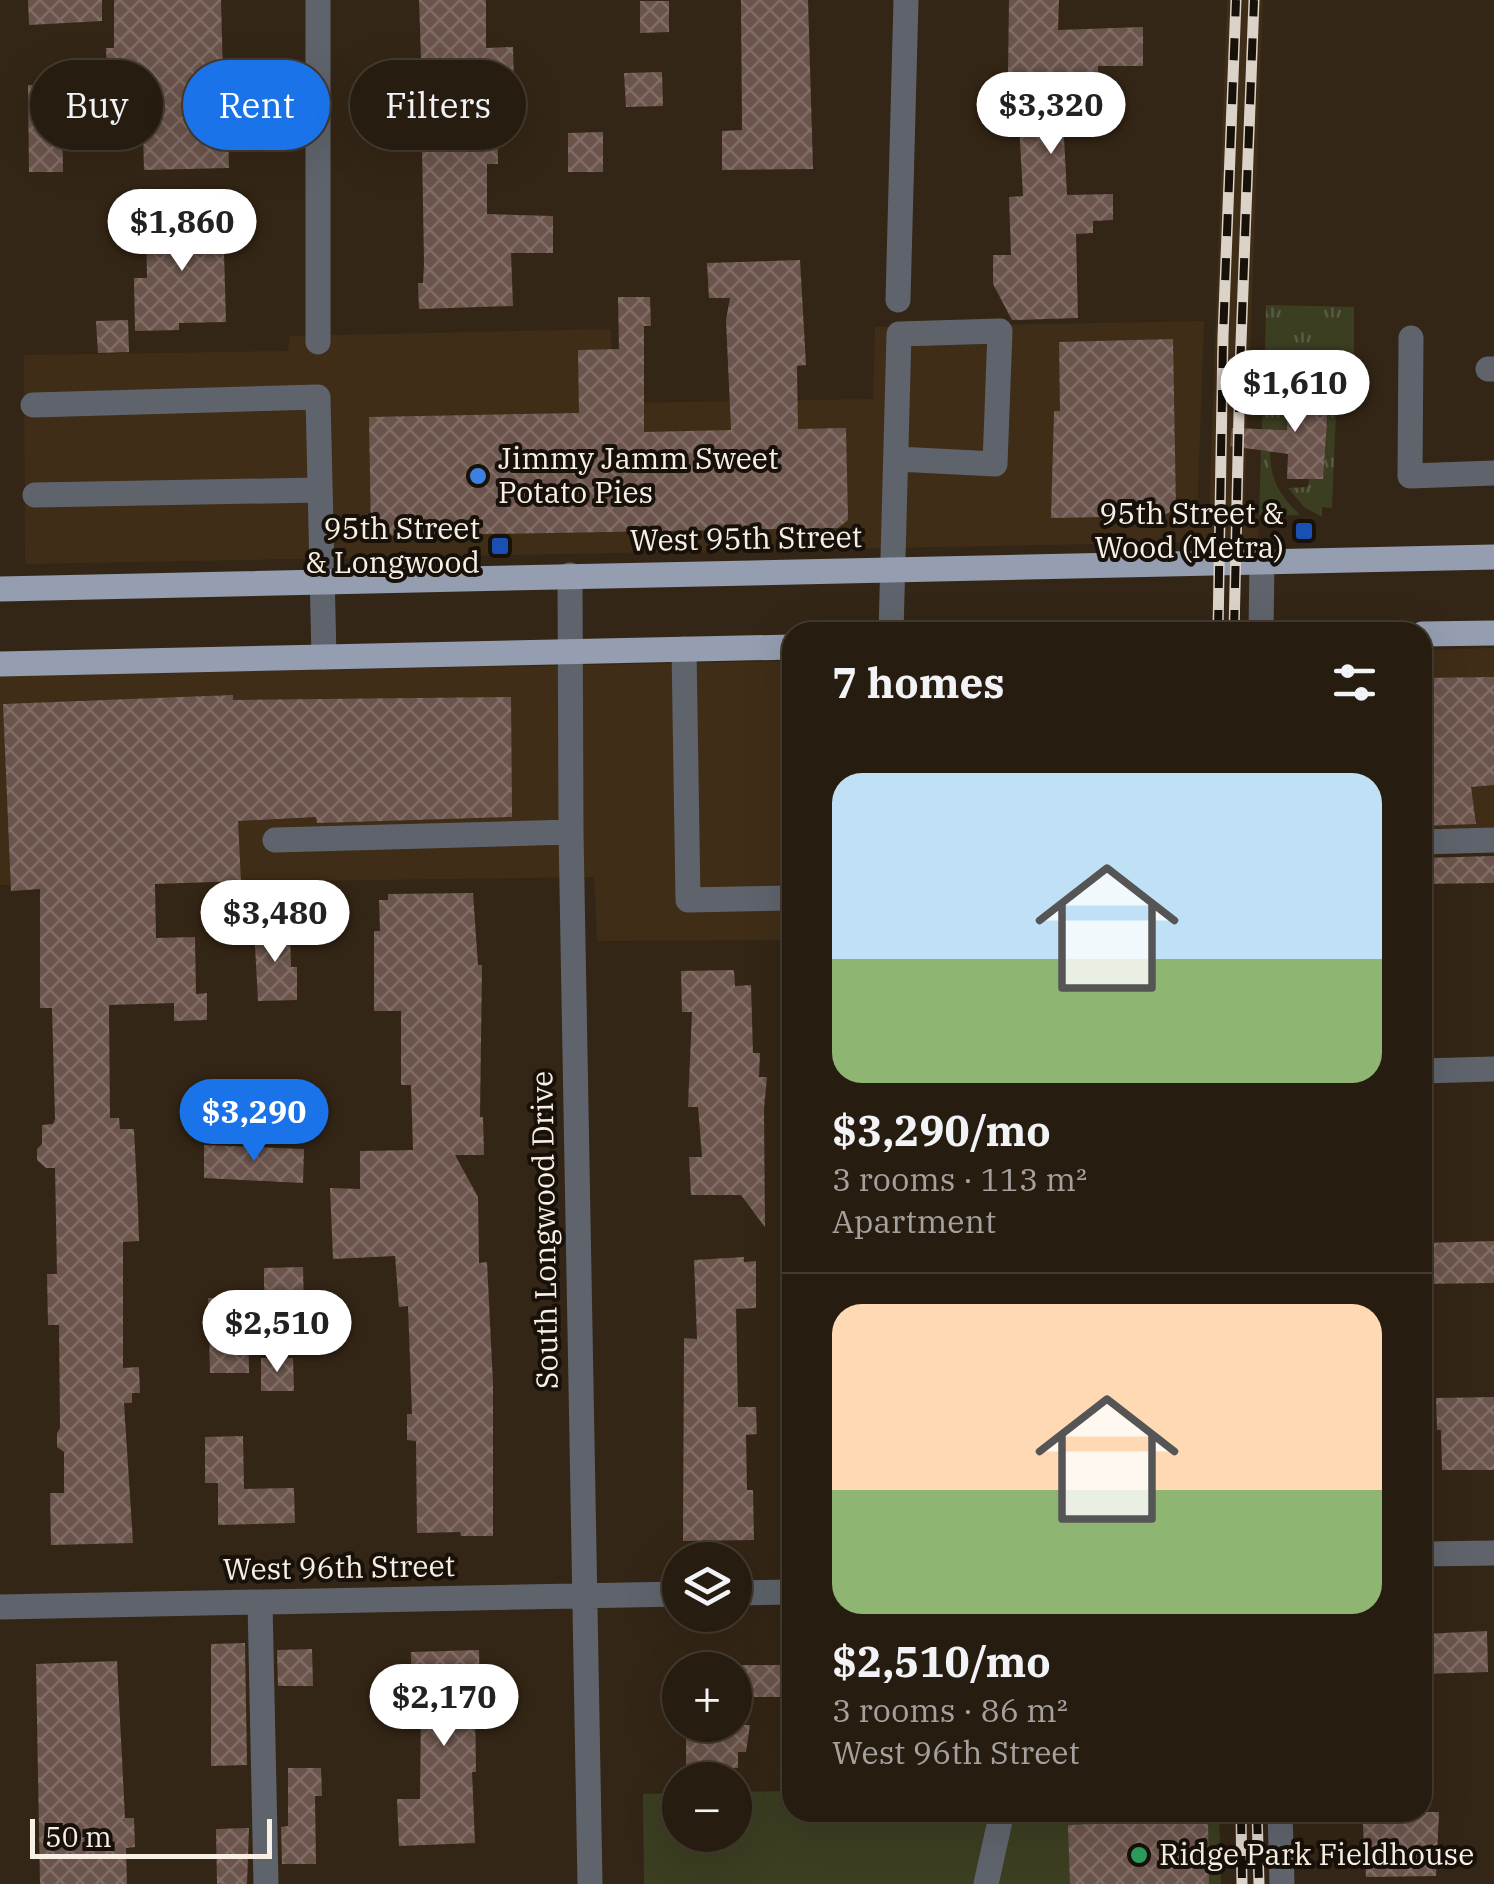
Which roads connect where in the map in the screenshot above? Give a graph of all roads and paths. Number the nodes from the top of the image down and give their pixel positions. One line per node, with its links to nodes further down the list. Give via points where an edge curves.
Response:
1 (318, 0): 5 (street)
2 (906, 0): 3 (street)
3 (898, 300)
4 (1411, 338): 8 (street, via 1410,476)
5 (318, 342)
6 (33, 405): 9 (street, via 318,397)
7 (897, 460): 7 (street, via 995,464 1000,331 899,334); 13 (street)
8 (1494, 473)
9 (320, 490): 10 (street); 15 (street)
10 (35, 495)
11 (1494, 557): 12 (main road, West 95th Street)
12 (1262, 560): 13 (main road, West 95th Street); 18 (street)
13 (893, 568): 14 (main road, West 95th Street); 17 (street)
14 (570, 575): 15 (main road, West 95th Street); 23 (street, South Longwood Drive)
15 (322, 581): 16 (main road, West 95th Street); 24 (street)
16 (0, 589)
17 (891, 622)
18 (1261, 622)
19 (1494, 633): 20 (main road)
20 (1432, 634)
21 (782, 646): 22 (main road)
22 (684, 649): 23 (main road); 30 (street, via 688,900)
23 (571, 652): 24 (main road); 26 (street, South Longwood Drive)
24 (324, 657): 25 (main road)
25 (0, 664)
26 (571, 832): 27 (street); 38 (street, South Longwood Drive)
27 (274, 840)
28 (1494, 840): 29 (street)
29 (1432, 842)
30 (782, 898)
31 (1494, 1069): 32 (street)
32 (1432, 1071)
33 (1494, 1552): 34 (street)
34 (1432, 1554)
35 (782, 1592): 36 (street)
36 (752, 1593)
37 (662, 1594): 38 (street, West 96th Street)
38 (584, 1596): 39 (street, West 96th Street); 44 (street, South Longwood Drive)
39 (260, 1602): 40 (street, West 96th Street); 43 (street)
40 (0, 1607)
41 (1000, 1822): 45 (street)
42 (1280, 1822): 46 (street)
43 (266, 1884)
44 (590, 1884)
45 (986, 1884)
46 (1282, 1884)

